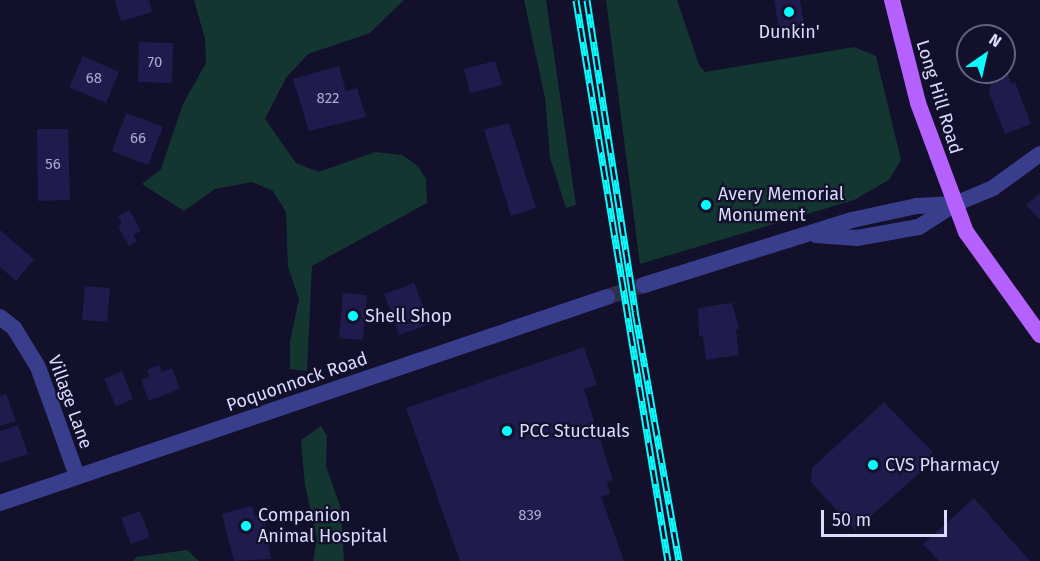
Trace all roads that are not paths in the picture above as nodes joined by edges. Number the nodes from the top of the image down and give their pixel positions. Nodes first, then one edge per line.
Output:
1 (892, 0) edge
2 (1040, 154) edge
3 (955, 204) junction
4 (644, 285) tunnel mouth
5 (607, 297) tunnel mouth
6 (0, 317) edge
7 (1040, 335) edge
8 (77, 476) junction
9 (0, 503) edge

1 - 3 main road, Long Hill Road
2 - 3 street
3 - 4 street
3 - 7 main road
5 - 8 street, Poquonnock Road
6 - 8 street, Village Lane
8 - 9 street, Poquonnock Road

